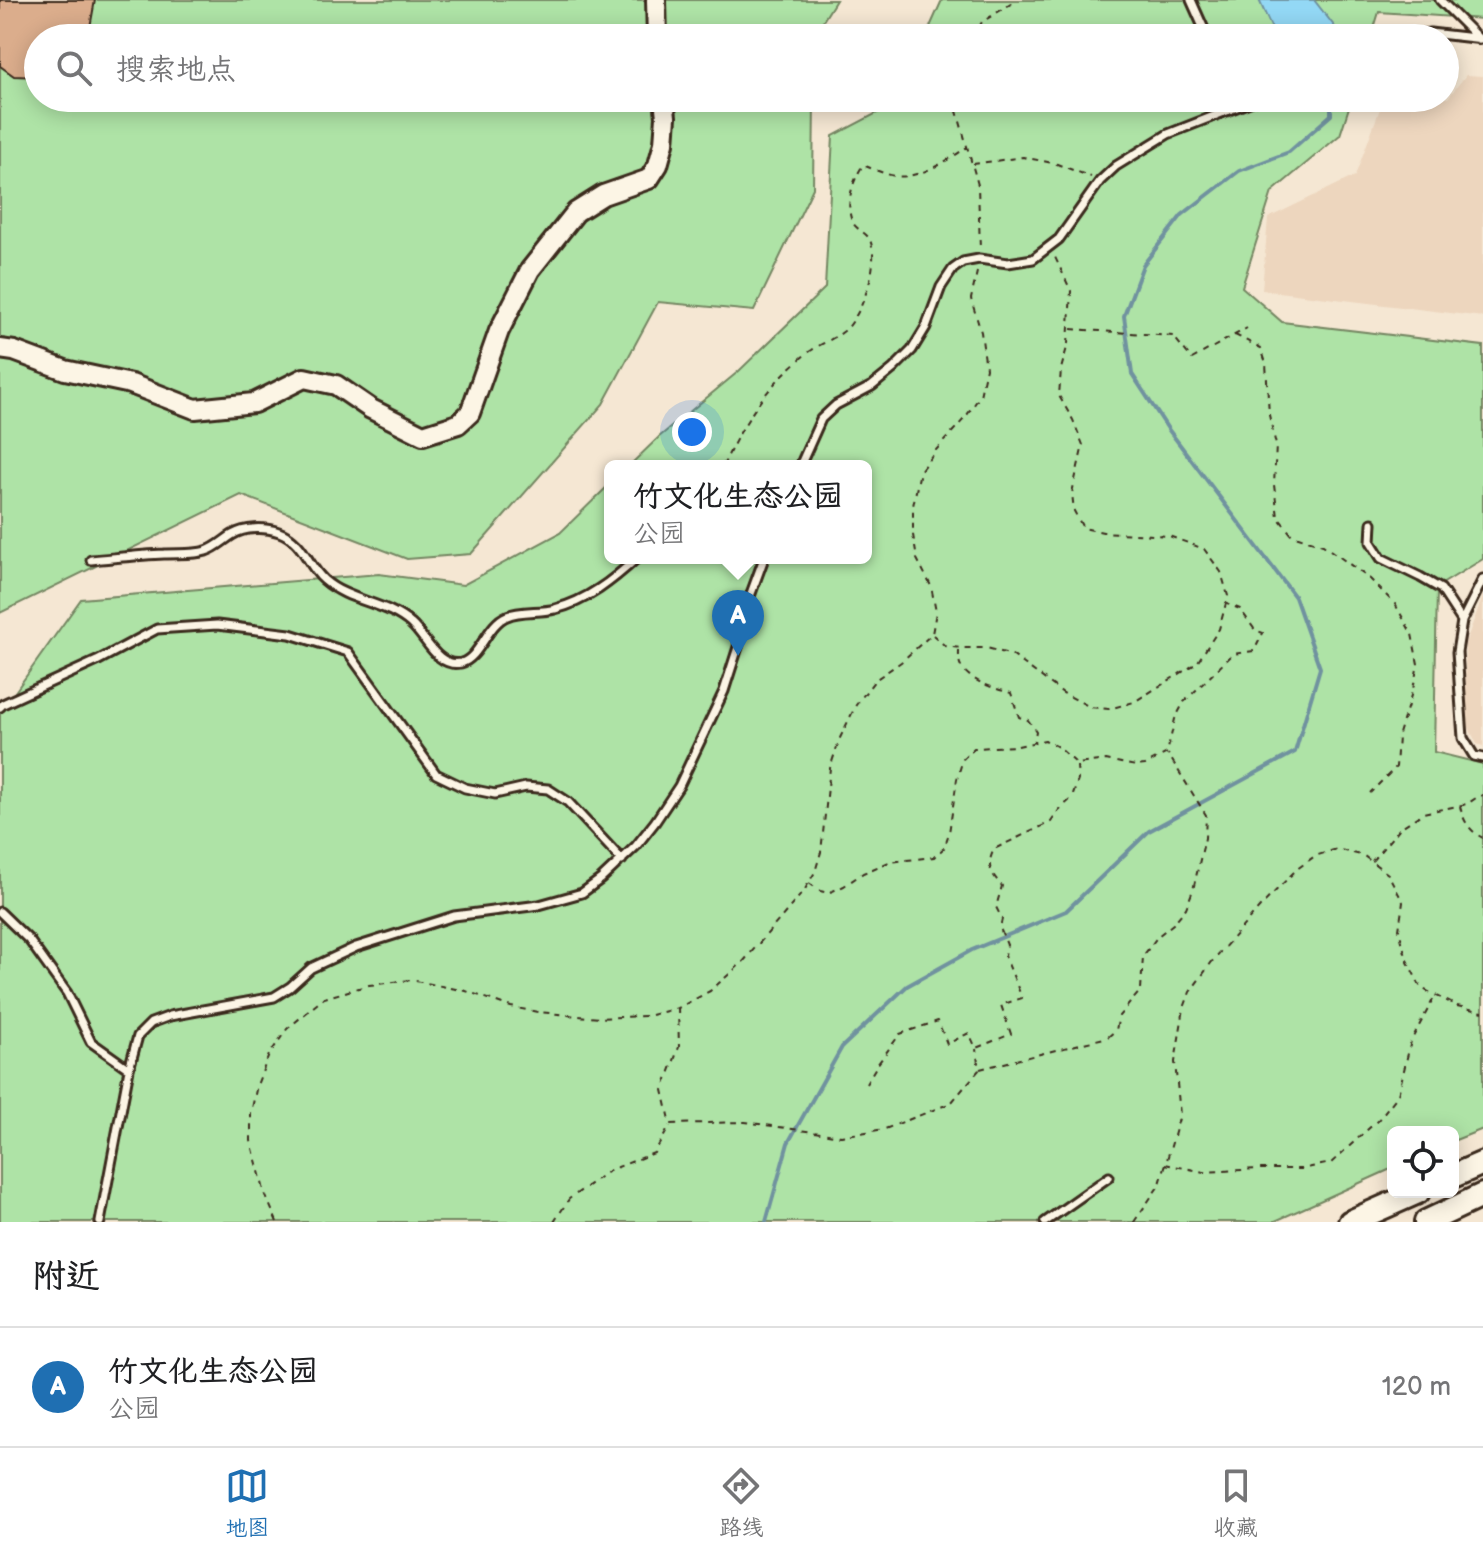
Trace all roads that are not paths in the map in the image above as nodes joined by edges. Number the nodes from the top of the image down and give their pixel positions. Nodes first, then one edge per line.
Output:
1 (656, 0) edge
2 (1191, 0) edge
3 (1440, 0) edge
4 (657, 24) edge
5 (1202, 24) edge
6 (1459, 36) edge
7 (1481, 39) edge
8 (665, 112) edge
9 (1218, 112) edge
10 (0, 349) edge
11 (803, 460) edge
12 (1372, 523) dead end
13 (91, 560) dead end
14 (631, 564) edge
15 (762, 564) edge
16 (1483, 579) edge
17 (1462, 621) junction
18 (0, 707) edge
19 (1483, 758) edge
20 (622, 860) junction
21 (0, 912) edge
22 (129, 1069) junction
23 (1483, 1163) edge
24 (1459, 1173) edge
25 (1109, 1177) dead end
26 (1483, 1195) edge
27 (1404, 1198) edge
28 (100, 1222) edge
29 (107, 1222) edge
30 (1045, 1222) edge
31 (1350, 1222) edge
32 (1426, 1222) edge

1 - 4 street
2 - 5 lane
3 - 7 lane
6 - 7 lane
8 - 10 street
9 - 11 lane
12 - 17 lane
13 - 14 lane
15 - 20 lane
16 - 17 lane
17 - 19 lane
18 - 20 lane
20 - 22 lane
21 - 22 lane
22 - 28 lane
23 - 24 main road
25 - 30 lane
26 - 32 main road
27 - 31 main road
28 - 29 lane

